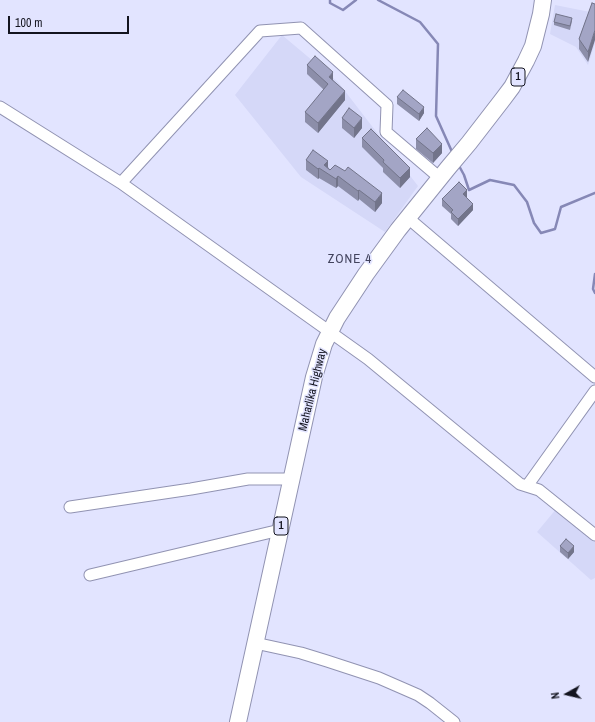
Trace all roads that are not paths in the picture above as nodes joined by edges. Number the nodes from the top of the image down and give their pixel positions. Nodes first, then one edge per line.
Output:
1 (542, 0) edge
2 (0, 107) edge
3 (444, 173) junction
4 (121, 183) junction
5 (408, 218) junction
6 (330, 332) junction
7 (595, 377) edge
8 (595, 390) edge
9 (292, 479) junction
10 (527, 486) junction
11 (70, 507) dead end
12 (280, 530) junction
13 (595, 535) edge
14 (90, 575) dead end
15 (255, 644) junction
16 (238, 722) edge
17 (454, 722) edge

1 - 3 highway, Maharlika Highway / 1
2 - 4 street
3 - 4 street
3 - 5 highway, Maharlika Highway / 1
4 - 6 street
5 - 6 highway, Maharlika Highway / 1
5 - 7 street
6 - 9 highway, Maharlika Highway / 1
6 - 10 street
8 - 10 street
9 - 11 street
9 - 12 highway, Maharlika Highway / 1
10 - 13 street
12 - 14 street
12 - 15 highway, Maharlika Highway / 1
15 - 16 highway, Maharlika Highway / 1
15 - 17 street

